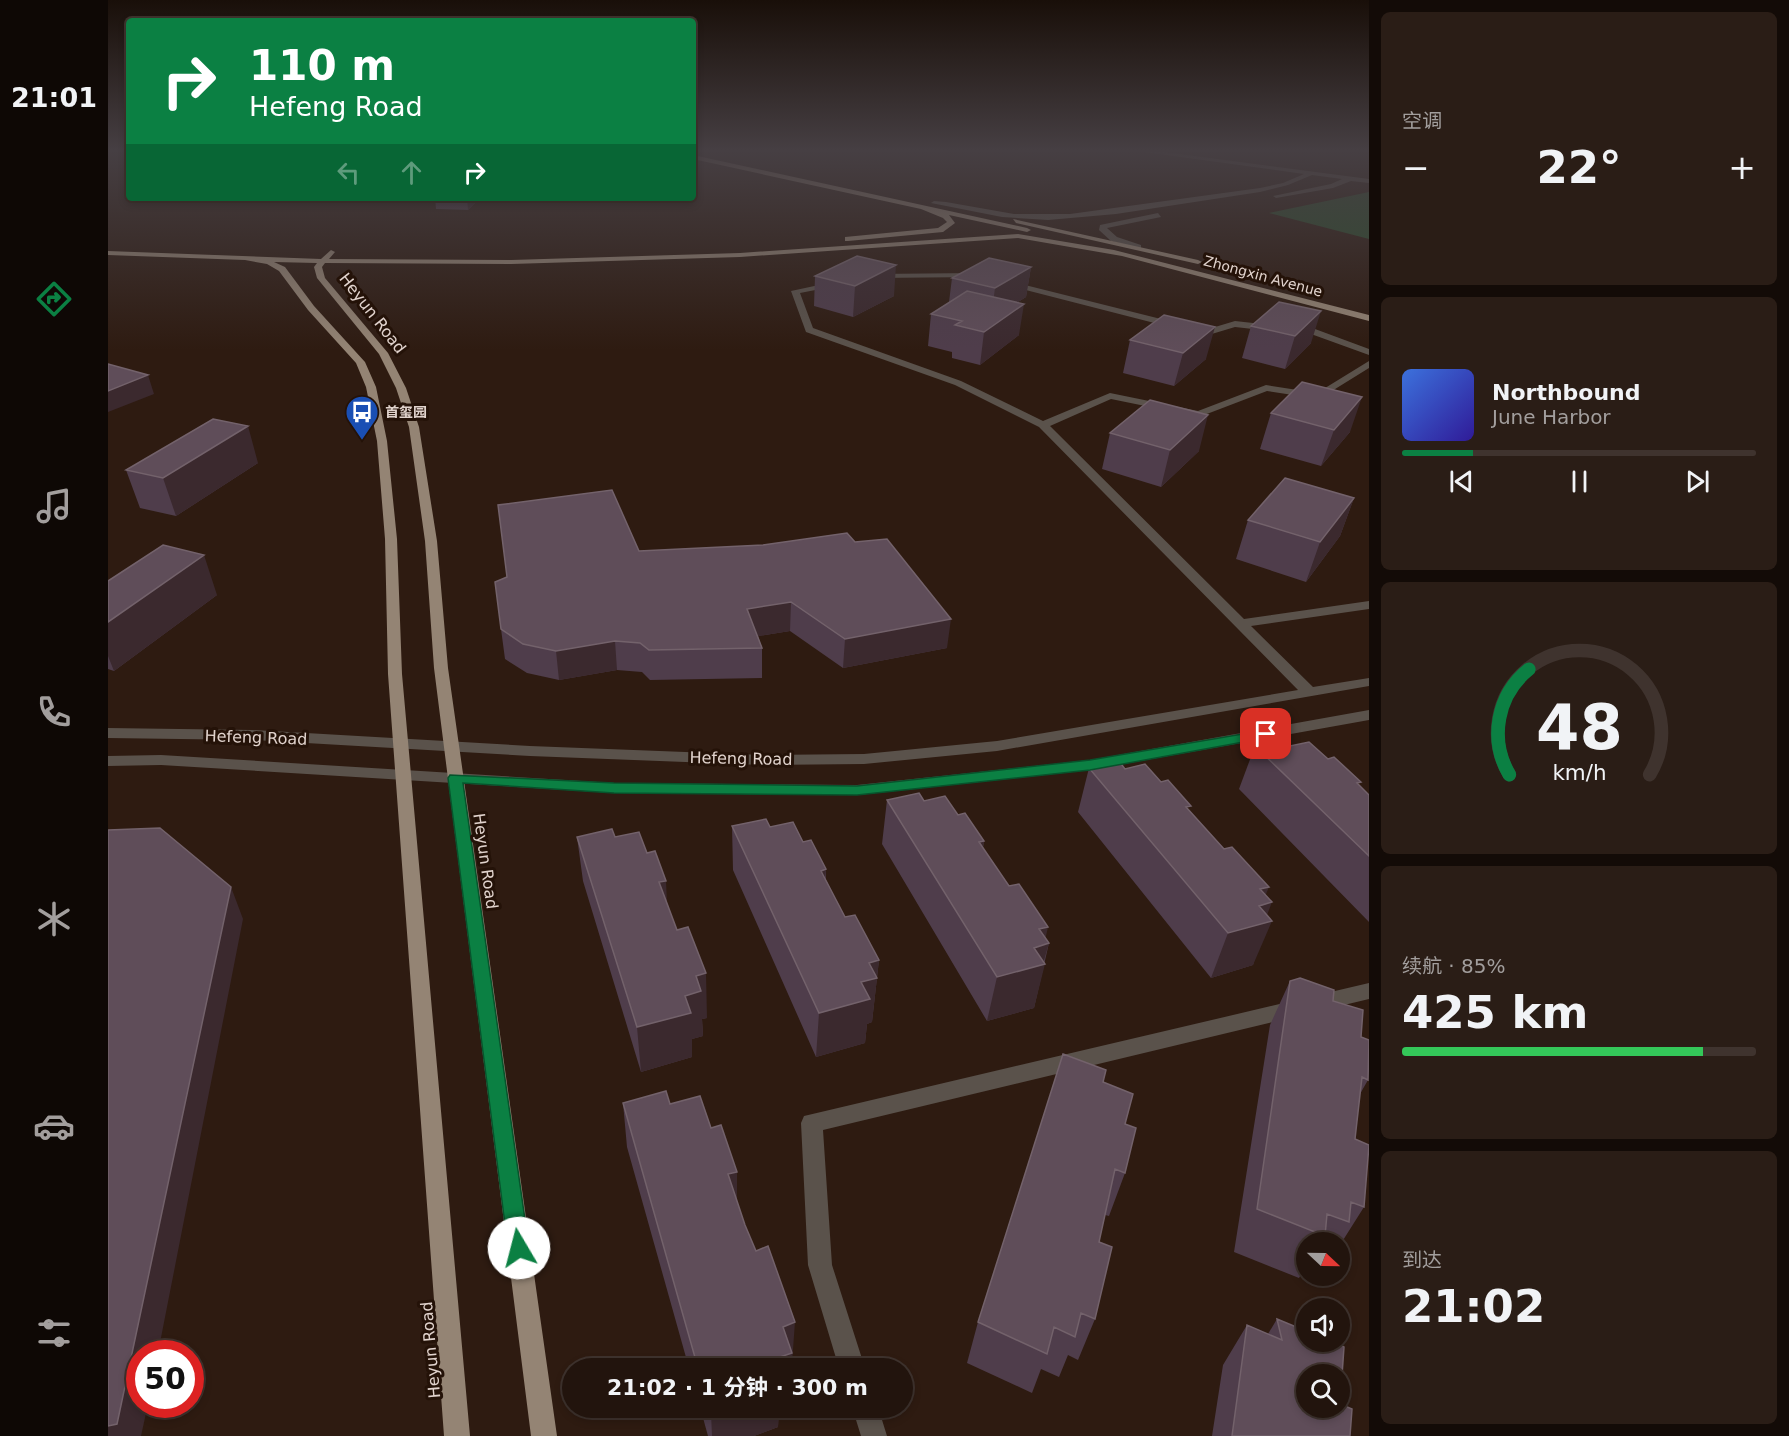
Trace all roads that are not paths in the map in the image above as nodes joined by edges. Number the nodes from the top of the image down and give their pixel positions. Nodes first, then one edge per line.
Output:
1 (946, 216) edge
2 (961, 216) edge
3 (993, 216) edge
4 (1017, 216) edge
5 (1046, 216) edge
6 (1085, 216) edge
7 (1138, 216) edge
8 (1155, 216) edge
9 (855, 238) junction
10 (766, 244) dead end
11 (168, 246) dead end
12 (680, 248) dead end
13 (868, 248) junction
14 (1138, 248) junction
15 (250, 249) junction
16 (580, 250) dead end
17 (298, 251) junction
18 (331, 252) junction
19 (387, 252) dead end
20 (108, 253) edge
21 (1122, 255) junction
22 (244, 258) junction
23 (293, 260) junction
24 (1212, 265) dead end
25 (321, 270) junction
26 (989, 278) edge
27 (290, 279) junction
28 (861, 279) edge
29 (1000, 281) edge
30 (839, 283) edge
31 (1369, 318) edge
32 (1369, 352) edge
33 (1369, 364) edge
34 (1043, 425) junction
35 (1369, 605) edge
36 (1241, 624) junction
37 (1369, 682) edge
38 (1309, 693) junction
39 (1367, 717) edge
40 (108, 733) edge
41 (400, 744) junction
42 (451, 746) junction
43 (108, 761) edge
44 (403, 775) junction
45 (455, 778) junction
46 (1369, 992) edge
47 (849, 1358) edge
48 (868, 1418) edge
49 (457, 1436) edge
50 (544, 1436) edge
51 (874, 1436) edge

1 - 9 main road
2 - 21 main road, Zhongxin Avenue
3 - 14 main road, Zhongxin Avenue
4 - 5 street
6 - 7 street
8 - 14 street
9 - 10 main road
9 - 13 main road
11 - 15 main road
12 - 16 main road
13 - 21 main road
13 - 25 main road
14 - 24 main road, Zhongxin Avenue
15 - 17 main road
15 - 23 main road
17 - 18 main road
17 - 23 main road
18 - 19 main road
18 - 25 main road, Heyun Road
20 - 22 main road
21 - 31 main road, Zhongxin Avenue
22 - 23 main road
22 - 27 main road
23 - 25 main road
23 - 25 main road
23 - 27 main road
25 - 42 main road, Heyun Road
26 - 28 street
27 - 41 main road, Heyun Road
29 - 32 street
30 - 34 street
33 - 34 street
34 - 36 street
35 - 36 street
36 - 38 street
37 - 38 street, Hefeng Road
38 - 42 street, Hefeng Road
39 - 45 street, Hefeng Road
40 - 41 street, Hefeng Road
41 - 42 street, Hefeng Road
41 - 44 main road, Heyun Road
42 - 45 main road, Heyun Road
43 - 44 street, Hefeng Road
44 - 45 street, Hefeng Road
44 - 49 main road, Heyun Road
45 - 50 main road, Heyun Road
46 - 47 street
48 - 51 street

